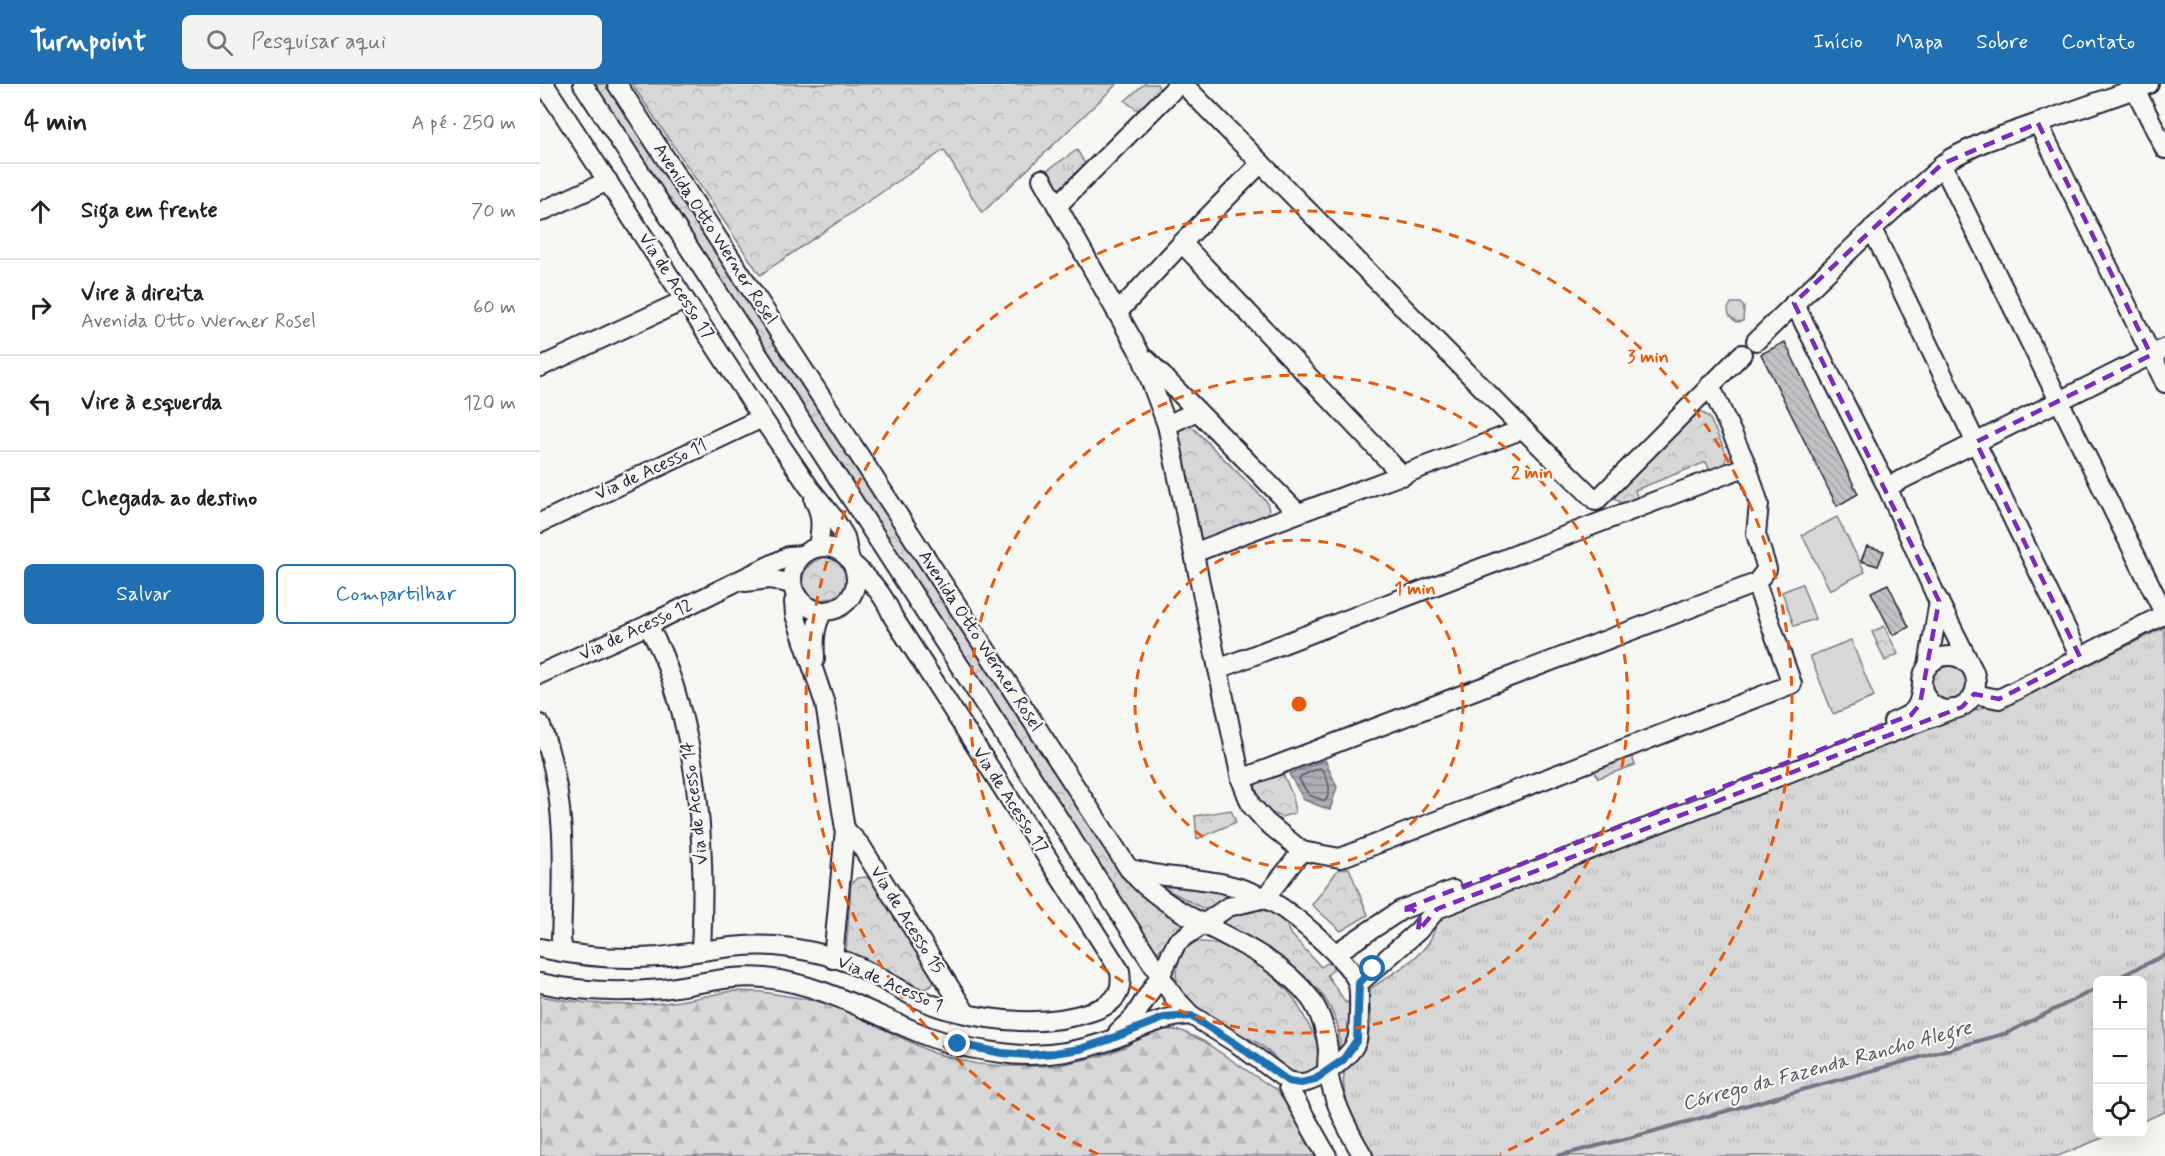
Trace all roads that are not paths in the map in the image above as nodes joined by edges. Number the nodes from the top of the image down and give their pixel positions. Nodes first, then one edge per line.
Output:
1 (543, 84) edge
2 (583, 84) edge
3 (617, 84) edge
4 (1181, 84) edge
5 (2142, 87) edge
6 (2038, 123) junction
7 (2165, 149) edge
8 (1261, 163) junction
9 (1942, 164) junction
10 (1042, 179) dead end
11 (608, 180) junction
12 (1057, 206) junction
13 (540, 212) edge
14 (1872, 229) junction
15 (1182, 243) junction
16 (685, 300) junction
17 (1794, 303) junction
18 (1117, 313) junction
19 (1756, 341) dead end
20 (2158, 351) edge
21 (1742, 354) dead end
22 (1142, 355) junction
23 (540, 367) edge
24 (2165, 383) edge
25 (1710, 385) junction
26 (2059, 401) junction
27 (1197, 411) junction
28 (762, 418) junction
29 (1167, 425) junction
30 (1523, 429) junction
31 (1976, 442) junction
32 (1748, 466) junction
33 (1403, 476) junction
34 (809, 487) junction
35 (1887, 487) junction
36 (1596, 501) junction
37 (1297, 512) junction
38 (1611, 518) junction
39 (540, 523) edge
40 (818, 547) junction
41 (1194, 553) junction
42 (802, 555) junction
43 (852, 562) junction
44 (1756, 583) junction
45 (731, 585) junction
46 (795, 591) junction
47 (854, 593) junction
48 (1939, 601) junction
49 (823, 611) junction
50 (2165, 615) edge
51 (893, 617) junction
52 (648, 626) junction
53 (2080, 657) junction
54 (1928, 666) junction
55 (1218, 669) junction
56 (1974, 672) junction
57 (540, 674) edge
58 (816, 676) junction
59 (1922, 685) junction
60 (1974, 694) junction
61 (1953, 709) junction
62 (540, 724) edge
63 (1241, 779) junction
64 (845, 829) junction
65 (1302, 851) junction
66 (1129, 869) junction
67 (1265, 898) junction
68 (1401, 909) junction
69 (1203, 924) junction
70 (1418, 931) junction
71 (540, 948) edge
72 (701, 951) junction
73 (563, 952) junction
74 (1336, 953) junction
75 (833, 958) junction
76 (1160, 976) junction
77 (540, 983) edge
78 (1359, 983) junction
79 (1120, 985) joint
80 (966, 1013) junction
81 (1191, 1016) junction
82 (1105, 1041) junction
83 (1327, 1070) junction
84 (1288, 1081) junction
85 (1327, 1156) edge
86 (1363, 1156) edge

1 - 11 street, Via de Acesso 17
2 - 76 street, Avenida Otto Werner Rosel
3 - 66 street, Avenida Otto Werner Rosel
4 - 8 street
4 - 12 street
5 - 6 street
5 - 7 street
6 - 9 street
6 - 20 street
8 - 15 street
8 - 30 street
9 - 14 street
9 - 26 street
10 - 12 street
11 - 13 street
11 - 16 street, Via de Acesso 17
12 - 18 street
14 - 17 street
14 - 31 street
15 - 18 street
15 - 33 street
16 - 23 street
16 - 28 street, Via de Acesso 17
17 - 19 street
17 - 35 street
18 - 22 street
20 - 24 street
20 - 26 street
21 - 25 street
22 - 27 street
22 - 29 street
25 - 32 street
25 - 36 street
26 - 31 street
26 - 50 street
27 - 29 street
27 - 37 street
28 - 34 street, Via de Acesso 17
28 - 39 street, Via de Acesso 11
29 - 41 street
30 - 33 street
30 - 36 street
31 - 35 street
31 - 53 street
32 - 38 street
32 - 44 street
33 - 37 street
34 - 40 street, Via de Acesso 17
34 - 43 street, Via de Acesso 17
35 - 48 street
36 - 38 street
37 - 41 street
38 - 55 street
40 - 42 street
40 - 43 street
41 - 55 street
42 - 45 street, Via de Acesso 12
42 - 46 street
43 - 47 street
43 - 51 street, Via de Acesso 17
44 - 63 street
44 - 65 street
45 - 46 street, Via de Acesso 12
45 - 52 street, Via de Acesso 12
46 - 49 street
46 - 58 street, Via de Acesso 15
47 - 49 street
47 - 51 street, Via de Acesso 17
48 - 54 street
48 - 56 street
49 - 58 street, Via de Acesso 15
50 - 53 street
51 - 79 street, Via de Acesso 17
52 - 57 street, Via de Acesso 12
52 - 72 street, Via de Acesso 14
53 - 60 street
54 - 56 street
54 - 59 street
55 - 63 street
56 - 60 street
58 - 64 street, Via de Acesso 15
59 - 61 street
59 - 68 street
60 - 61 street
61 - 70 street
62 - 73 street
63 - 65 street
64 - 75 street, Via de Acesso 15
64 - 80 street, Via de Acesso 15
65 - 67 street
66 - 67 street
66 - 69 street, Avenida Otto Werner Rosel
67 - 69 street
67 - 74 street
68 - 70 street
68 - 74 street
69 - 76 street
69 - 83 street, Avenida Otto Werner Rosel
70 - 78 street
71 - 73 street, Via de Acesso 1
72 - 73 street, Via de Acesso 1
72 - 75 street, Via de Acesso 1
74 - 78 street
75 - 80 street, Via de Acesso 1
76 - 81 street, Avenida Otto Werner Rosel
76 - 82 street
77 - 82 street
78 - 83 street
79 - 80 street, Via de Acesso 1
81 - 82 street
81 - 84 street, Avenida Otto Werner Rosel
83 - 84 street
83 - 86 street, Avenida Otto Werner Rosel
84 - 85 street

